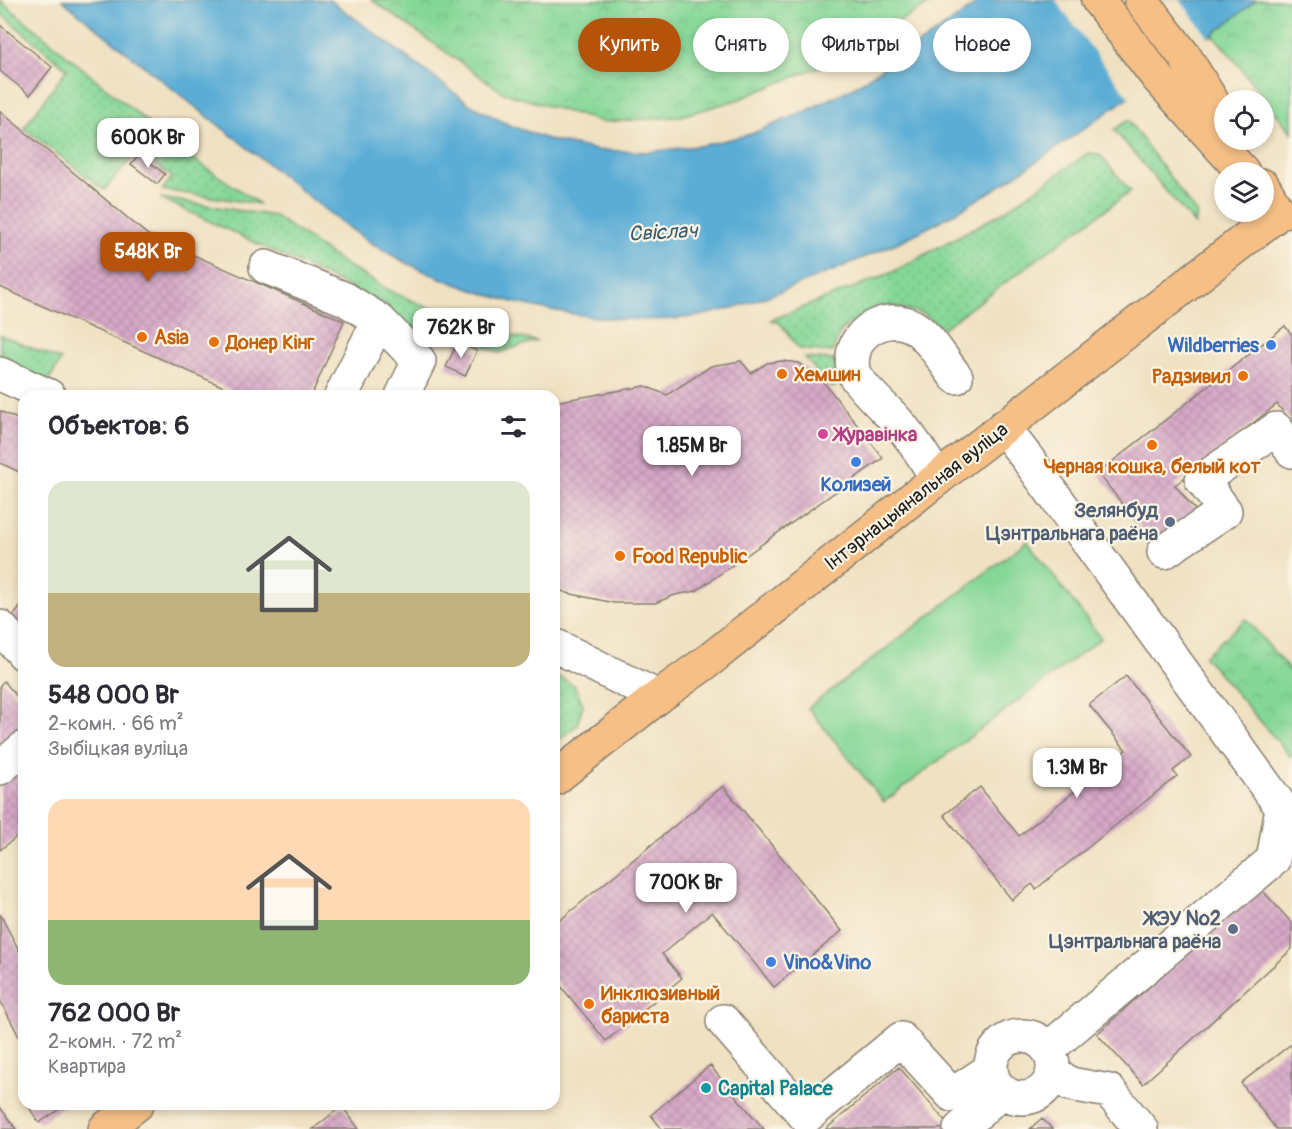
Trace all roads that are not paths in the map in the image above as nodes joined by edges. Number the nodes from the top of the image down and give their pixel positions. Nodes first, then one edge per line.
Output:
1 (1098, 0) edge
2 (1141, 0) edge
3 (1214, 105) edge
4 (1234, 162) edge
5 (1254, 222) edge
6 (266, 267) dead end
7 (379, 320) junction
8 (0, 374) edge
9 (956, 377) dead end
10 (36, 390) edge
11 (344, 390) edge
12 (405, 390) edge
13 (998, 432) junction
14 (1292, 451) edge
15 (937, 479) junction
16 (1164, 552) dead end
17 (0, 627) edge
18 (18, 647) edge
19 (560, 648) edge
20 (658, 697) junction
21 (18, 753) edge
22 (0, 768) edge
23 (560, 774) edge
24 (1281, 810) edge
25 (1276, 864) edge
26 (723, 1021) dead end
27 (1046, 1053) junction
28 (1004, 1086) junction
29 (130, 1110) edge
30 (105, 1129) edge
31 (960, 1129) edge
32 (986, 1129) edge
33 (1141, 1129) edge

1 - 4 main road
2 - 3 main road
5 - 13 main road, Інтэрнацыянальная вуліца
6 - 7 street
7 - 11 street
7 - 12 street
8 - 10 street
9 - 15 street
13 - 15 main road, Інтэрнацыянальная вуліца
13 - 24 street
14 - 16 street
15 - 20 main road, Інтэрнацыянальная вуліца
17 - 18 street
19 - 20 street
20 - 23 main road, Інтэрнацыянальная вуліца
21 - 22 street
24 - 25 street
25 - 27 street
26 - 28 street
27 - 28 street
27 - 28 street
27 - 33 street
28 - 31 street
28 - 32 street
29 - 30 main road

